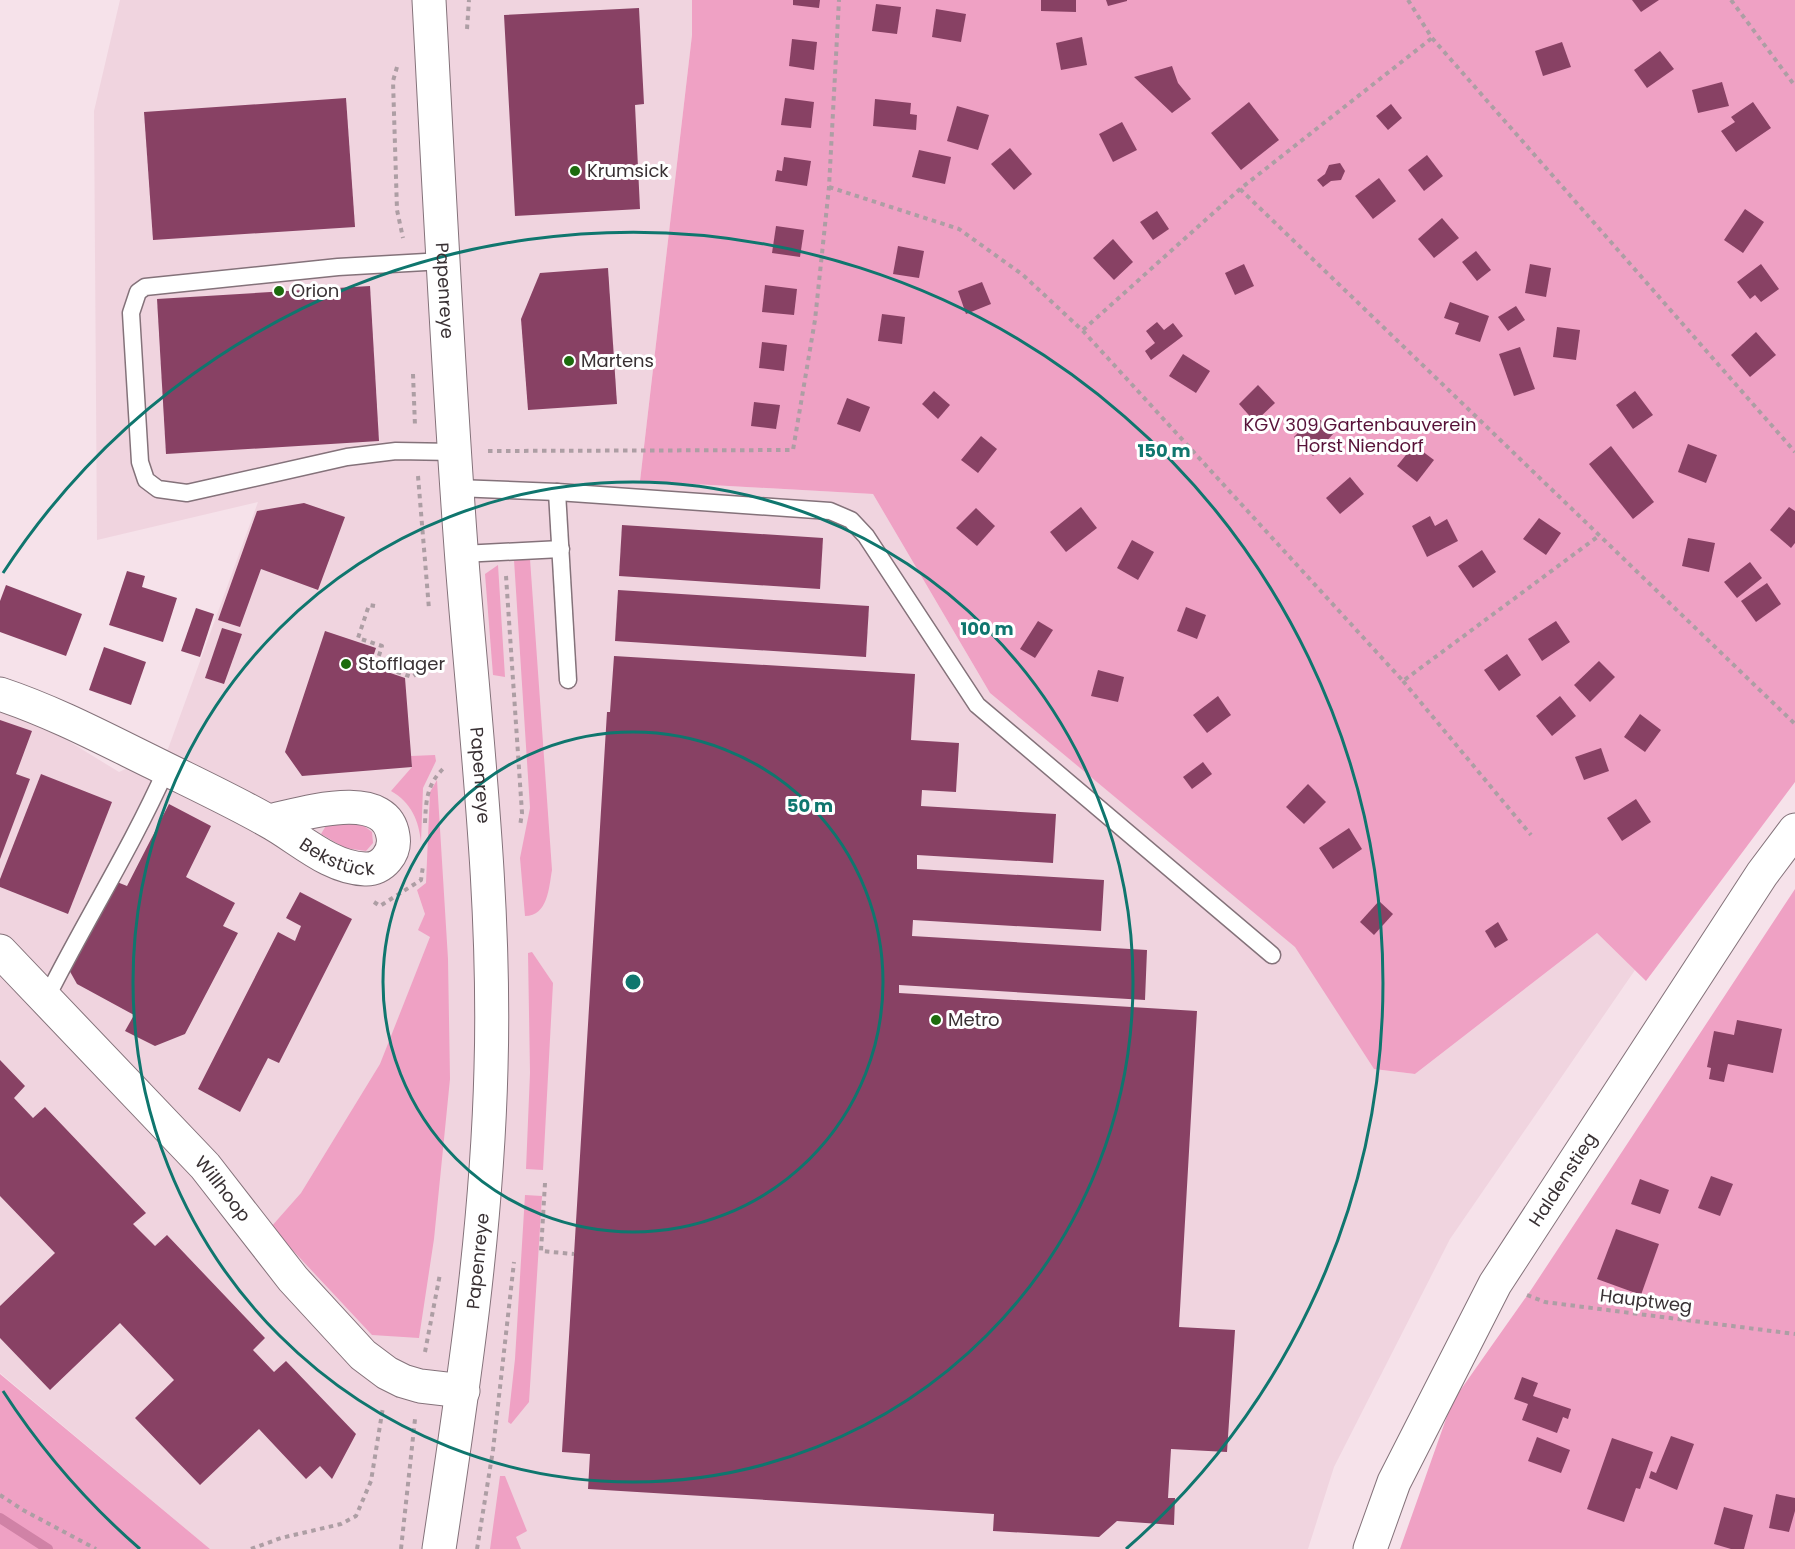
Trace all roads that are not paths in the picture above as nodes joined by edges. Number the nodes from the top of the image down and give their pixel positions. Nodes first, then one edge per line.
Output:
1 (429, 0) edge
2 (443, 261) junction
3 (455, 452) junction
4 (457, 488) junction
5 (557, 492) junction
6 (561, 549) junction
7 (462, 554) junction
8 (568, 680) dead end
9 (0, 694) edge
10 (166, 770) junction
11 (269, 821) dead end
12 (1795, 830) edge
13 (0, 951) edge
14 (1272, 955) dead end
15 (42, 996) junction
16 (463, 1391) junction
17 (439, 1549) edge
18 (1370, 1549) edge

1 - 2 street, Papenreye
2 - 3 street, Papenreye
2 - 3 lane
3 - 4 street, Papenreye
4 - 5 lane
4 - 7 street, Papenreye
5 - 6 lane
5 - 14 lane
6 - 7 lane
6 - 8 lane
7 - 16 street, Papenreye
9 - 10 street
10 - 11 street
10 - 15 lane
12 - 18 street, Haldenstieg
13 - 15 street, Willhoop
15 - 16 street, Willhoop
16 - 17 street, Papenreye

